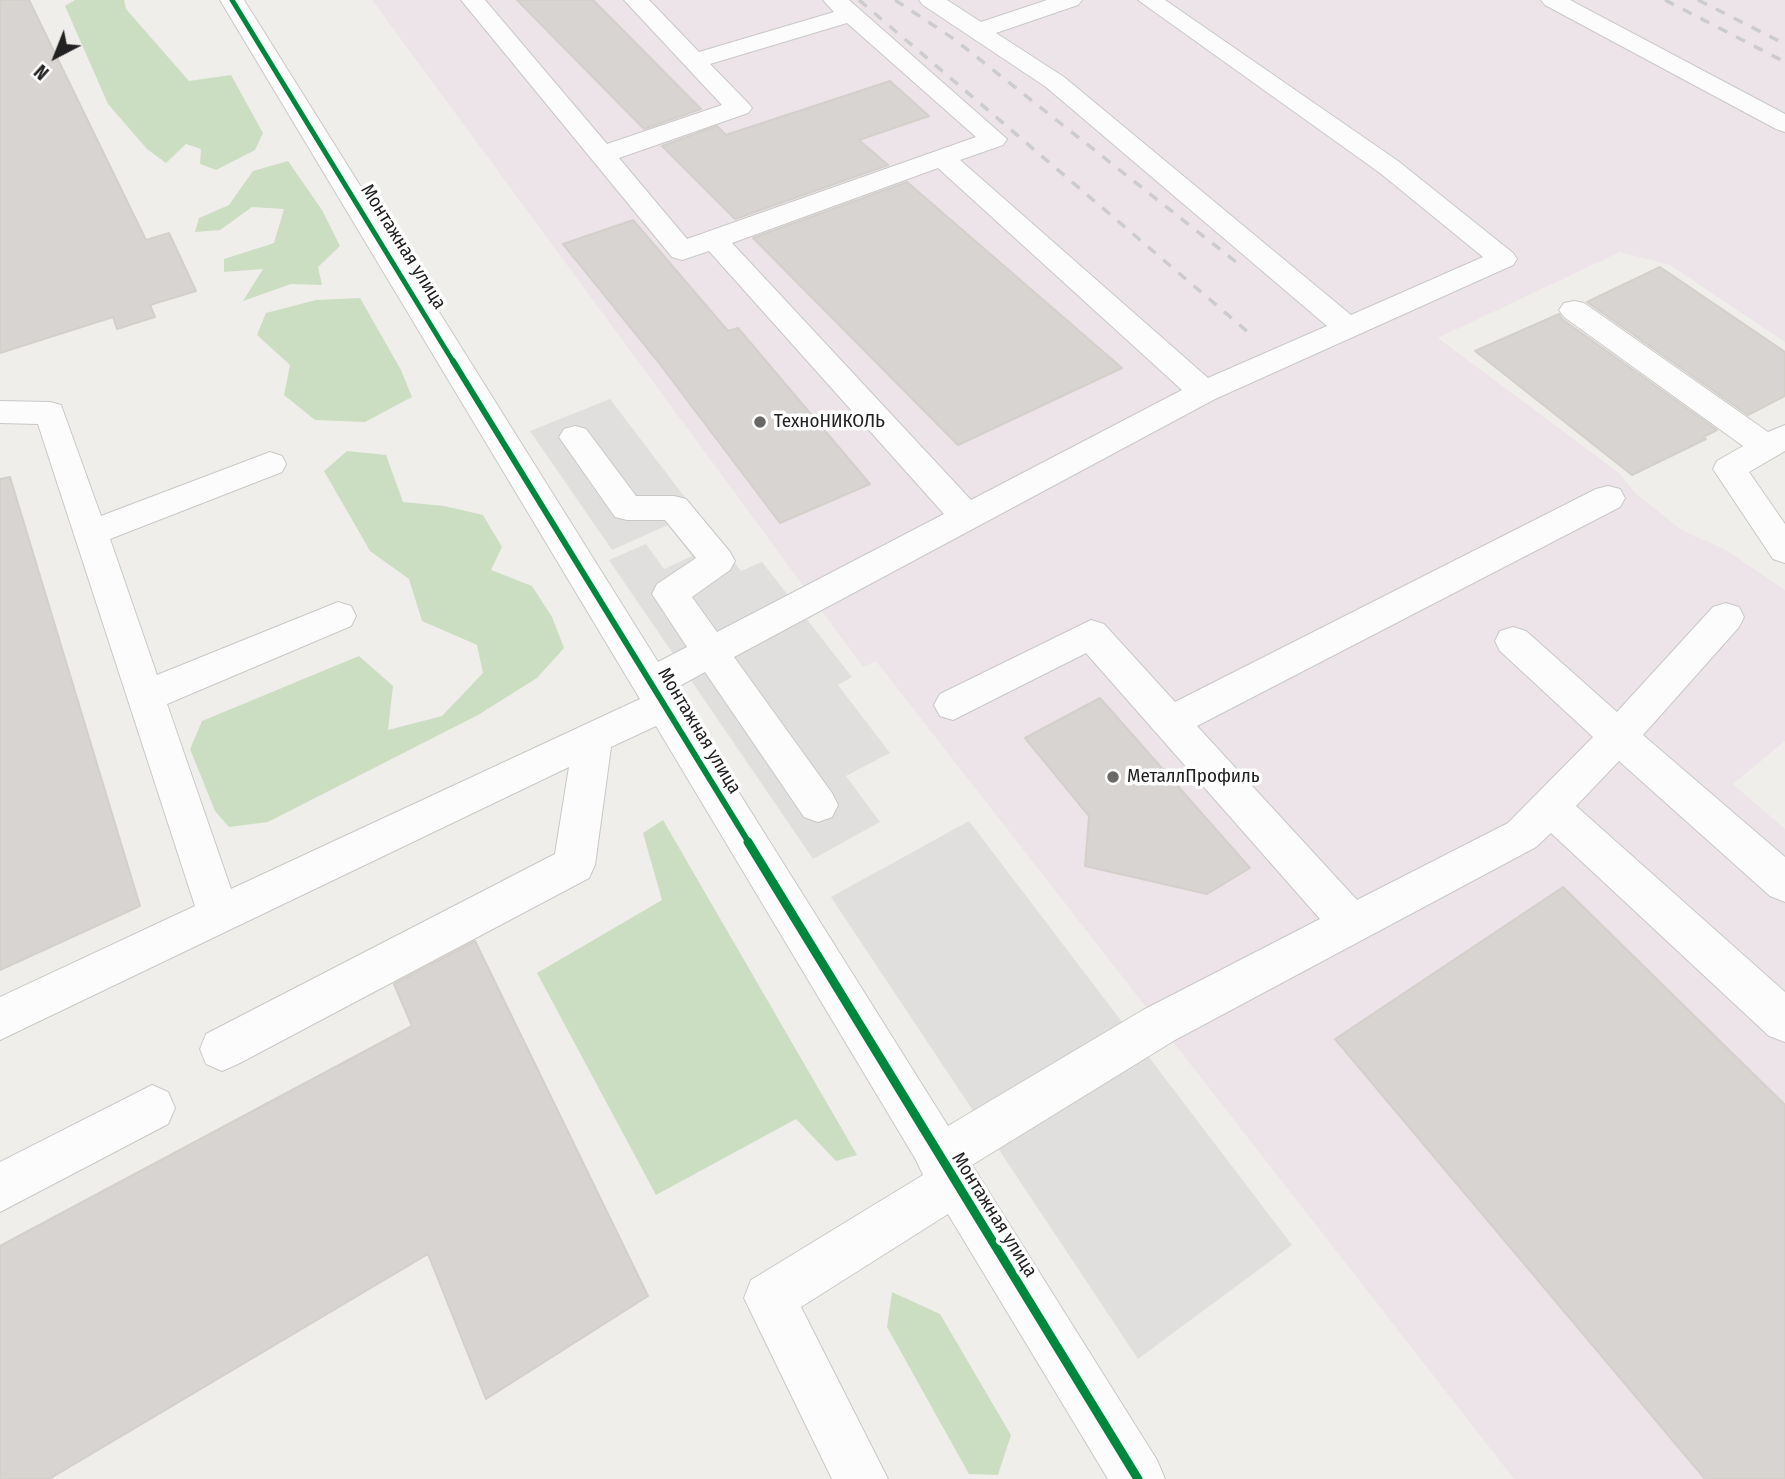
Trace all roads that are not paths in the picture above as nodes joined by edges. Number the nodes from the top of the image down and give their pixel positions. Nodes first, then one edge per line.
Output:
1 (232, 0) edge
2 (473, 0) edge
3 (636, 0) edge
4 (931, 0) edge
5 (1070, 0) edge
6 (1150, 0) edge
7 (1553, 0) edge
8 (843, 7) edge
9 (978, 31) junction
10 (694, 61) junction
11 (1785, 124) edge
12 (602, 155) junction
13 (942, 157) junction
14 (714, 240) junction
15 (1574, 310) dead end
16 (1348, 328) junction
17 (1204, 392) junction
18 (0, 412) edge
19 (575, 437) dead end
20 (1776, 441) edge
21 (270, 464) dead end
22 (1608, 498) dead end
23 (968, 518) junction
24 (91, 533) junction
25 (1785, 550) edge
26 (338, 616) dead end
27 (1726, 617) dead end
28 (1513, 641) dead end
29 (712, 652) junction
30 (658, 694) junction
31 (146, 696) junction
32 (953, 705) dead end
33 (1170, 722) junction
34 (1618, 737) junction
35 (593, 738) junction
36 (818, 805) dead end
37 (1549, 806) junction
38 (1785, 883) edge
39 (219, 915) junction
40 (1352, 924) junction
41 (0, 1019) edge
42 (1785, 1021) edge
43 (222, 1049) dead end
44 (152, 1108) dead end
45 (947, 1170) junction
46 (0, 1188) edge
47 (861, 1479) edge
48 (1138, 1479) edge

1 - 30 street, Монтажная улица
2 - 12 street
3 - 10 street
4 - 9 street
5 - 9 street
6 - 16 street
7 - 11 street
8 - 10 street
8 - 13 street
9 - 16 street
10 - 12 street
12 - 14 street
13 - 14 street
13 - 17 street
14 - 23 street
15 - 20 street
16 - 17 street
17 - 23 street
18 - 24 street
19 - 29 street
20 - 25 street
21 - 24 street
22 - 33 street
23 - 29 street
24 - 31 street
26 - 31 street
27 - 34 street
28 - 34 street
29 - 30 street
29 - 36 street
30 - 35 street
30 - 45 street, Монтажная улица
31 - 39 street
32 - 33 street
33 - 40 street
34 - 37 street
34 - 38 street
35 - 39 street
35 - 43 street
37 - 40 street
37 - 42 street
39 - 41 street
40 - 45 street
44 - 46 street
45 - 47 street
45 - 48 street, Монтажная улица

